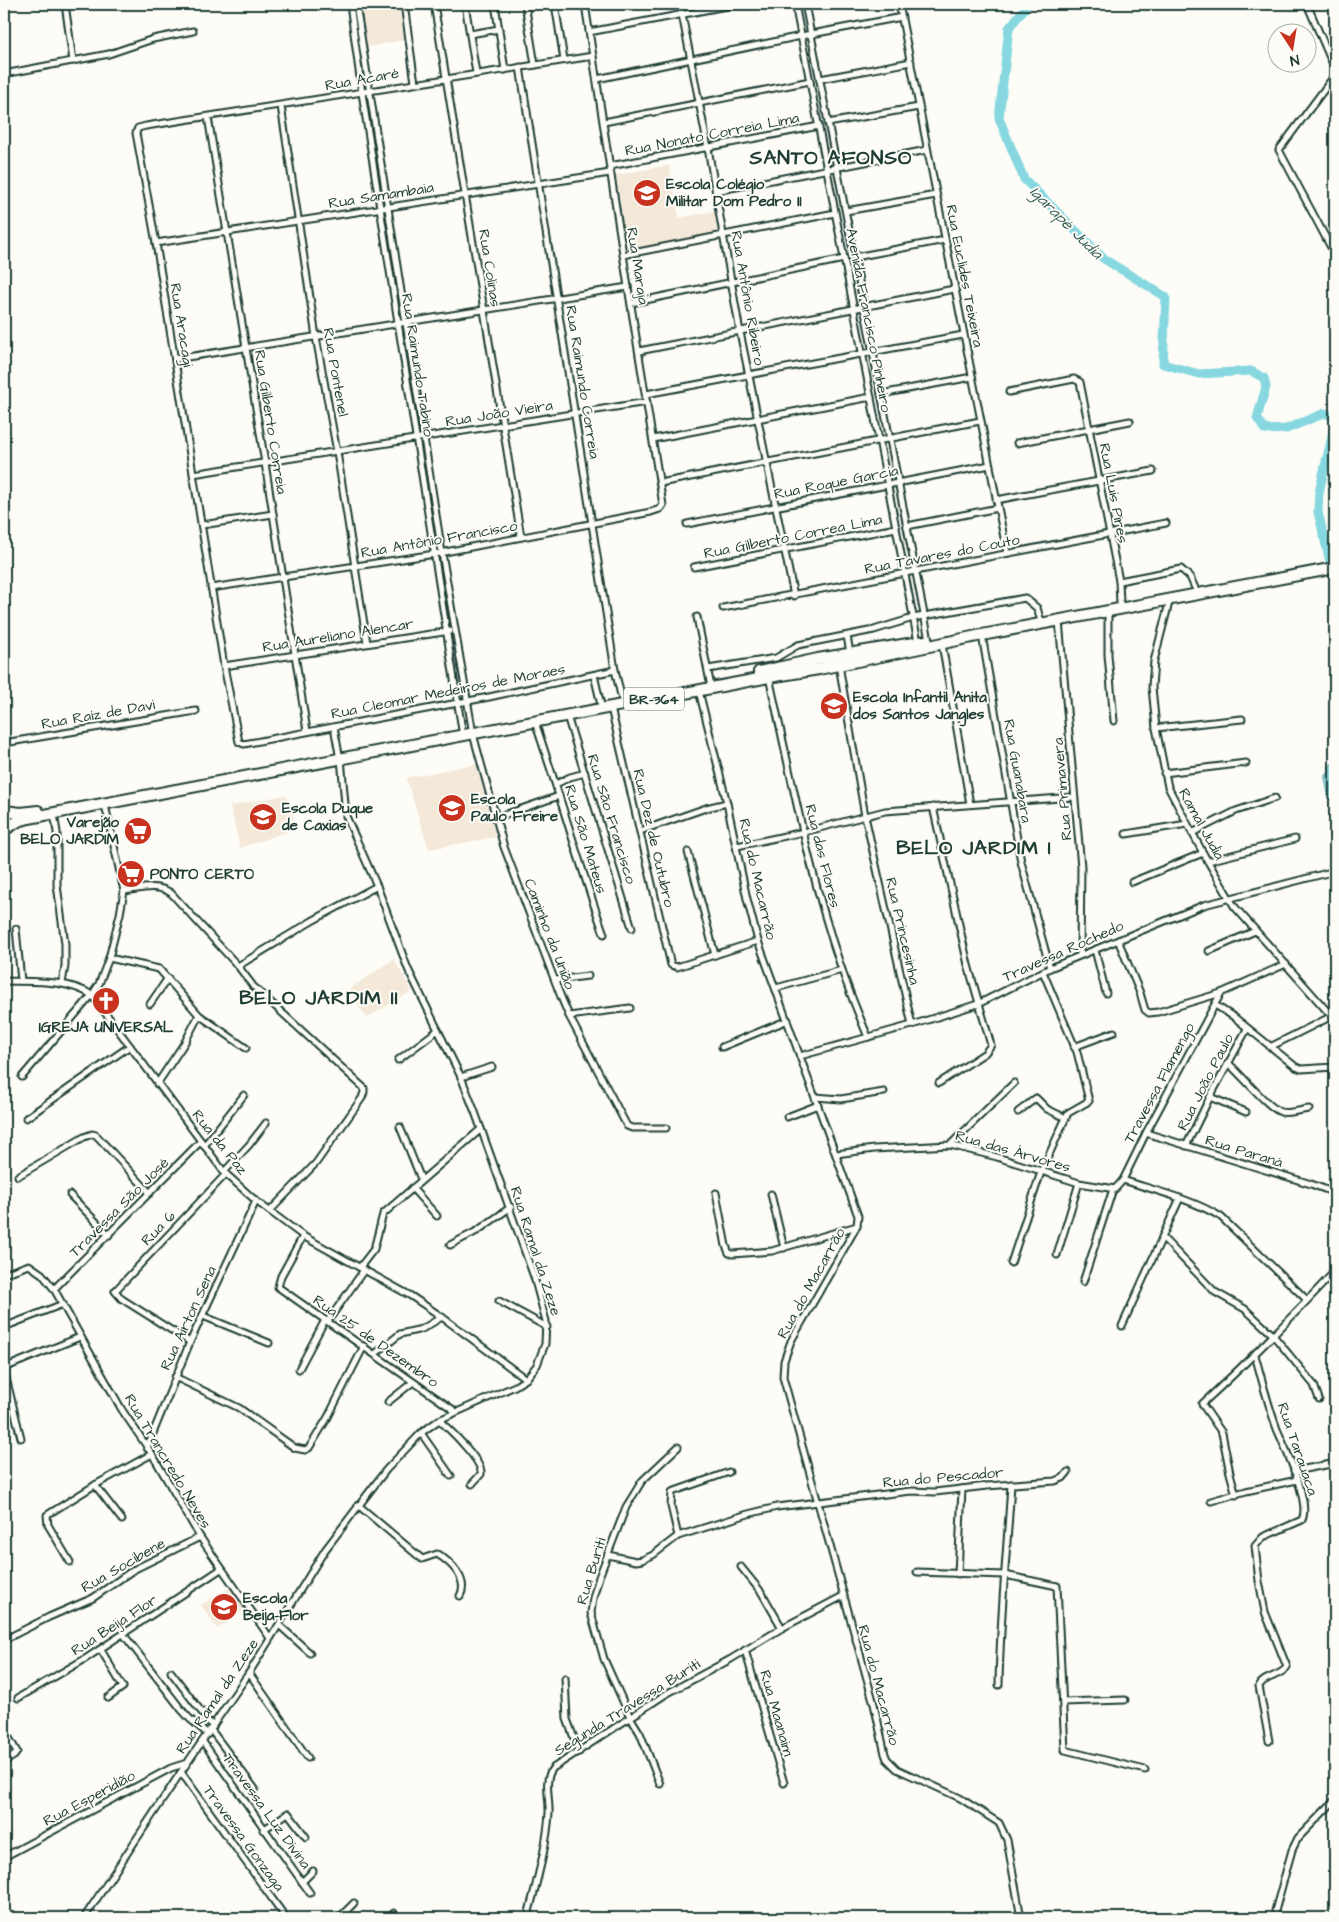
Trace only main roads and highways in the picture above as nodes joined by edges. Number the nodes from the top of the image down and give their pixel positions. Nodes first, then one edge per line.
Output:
1 (1335, 562) edge
2 (1335, 568) edge
3 (1305, 571) junction
4 (883, 652) junction
5 (818, 664) junction
6 (606, 706) junction
7 (469, 731) junction
8 (340, 756) junction
9 (4, 811) edge
10 (4, 817) edge
11 (4, 829) edge

1 - 3 highway, BR-364
2 - 3 highway, BR-364
3 - 4 highway, BR-364
3 - 4 highway, BR-364
4 - 5 highway, BR-364
4 - 5 highway, BR-364
5 - 6 highway, BR-364
5 - 6 highway, BR-364
6 - 7 highway, BR-364
6 - 7 highway, BR-364
7 - 8 highway, BR-364
8 - 9 highway, BR-364
8 - 11 highway, BR-364
10 - 11 highway

